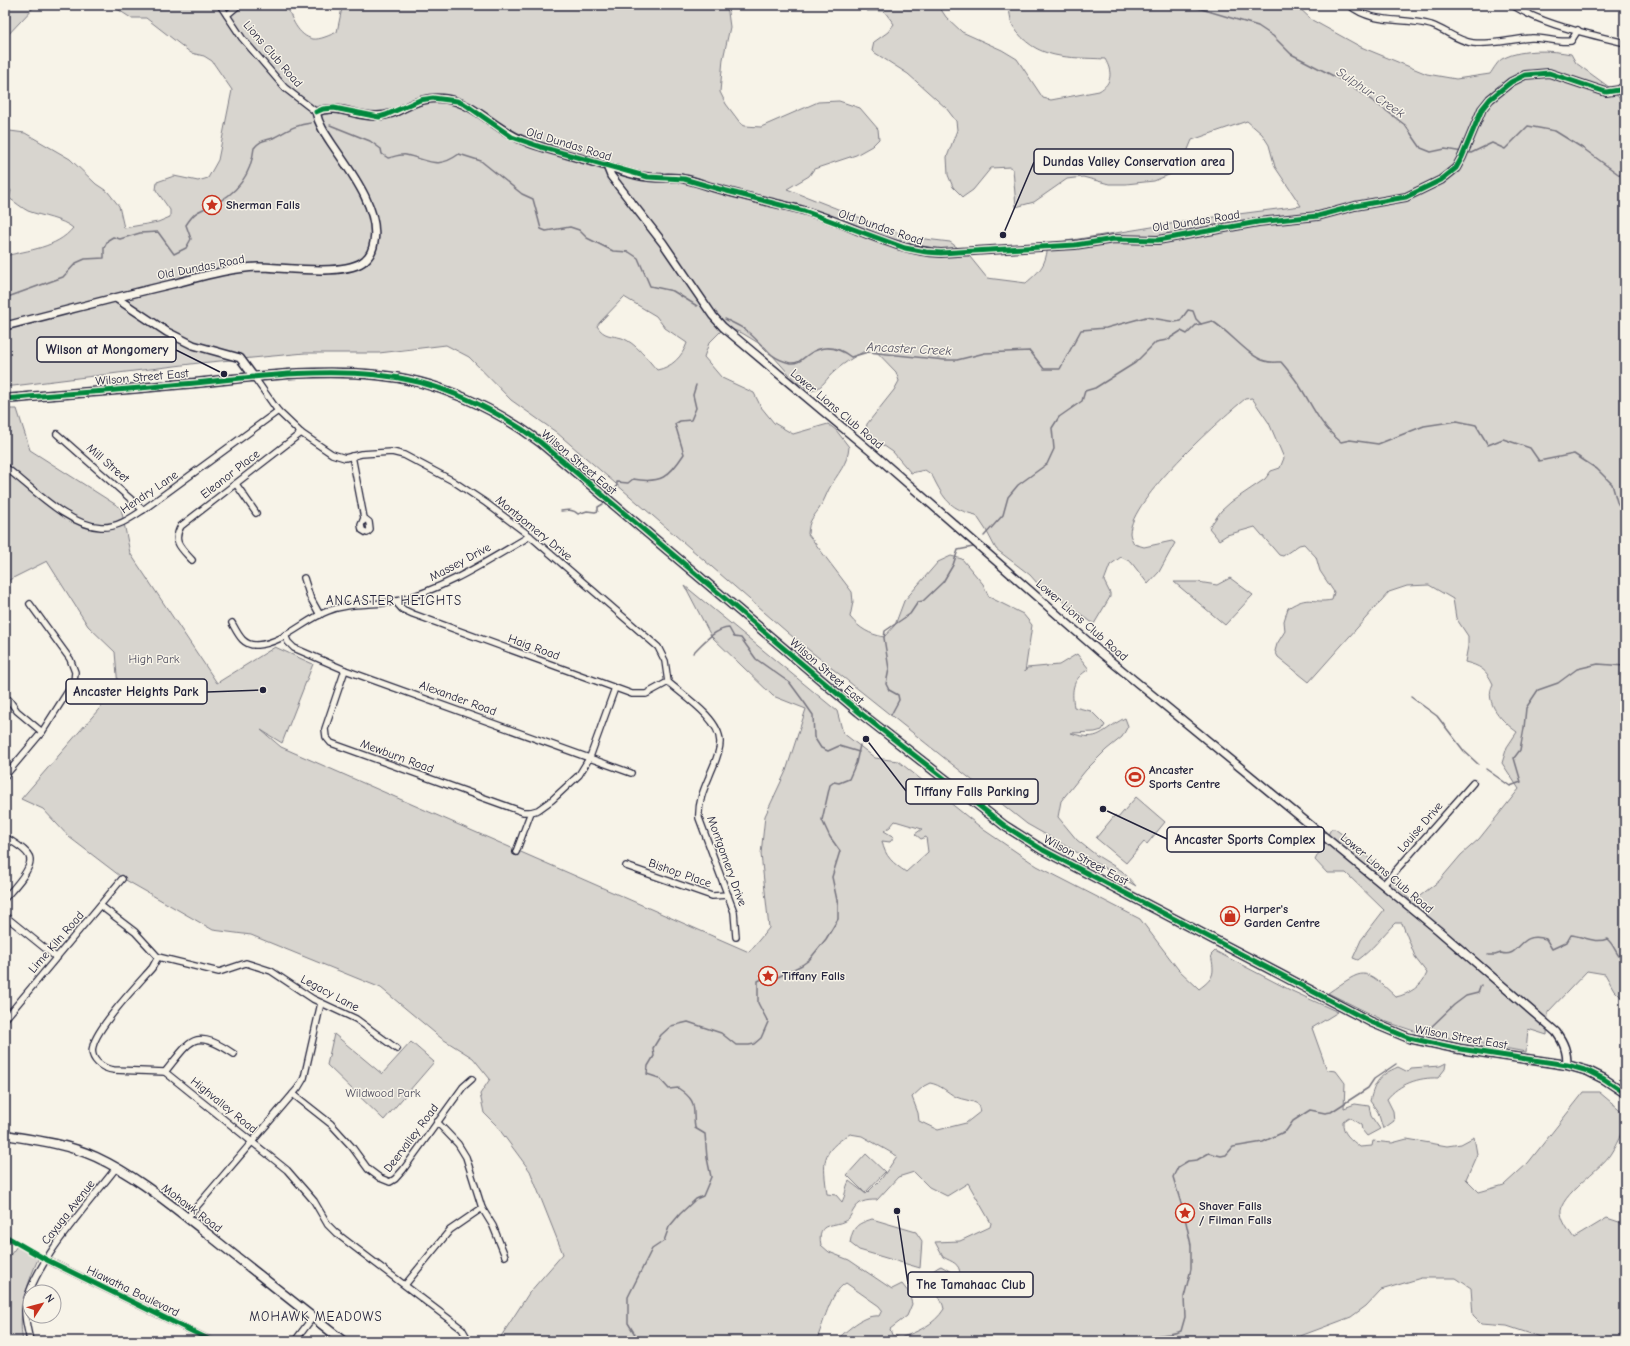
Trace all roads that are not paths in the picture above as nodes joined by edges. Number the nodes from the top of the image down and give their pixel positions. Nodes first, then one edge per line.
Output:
1 (220, 5) edge
2 (239, 5) edge
3 (1349, 5) edge
4 (1512, 5) edge
5 (226, 15) junction
6 (1578, 30) junction
7 (1625, 43) edge
8 (1625, 86) edge
9 (317, 118) junction
10 (607, 166) junction
11 (116, 298) junction
12 (5, 326) edge
13 (254, 377) junction
14 (5, 399) edge
15 (278, 411) junction
16 (301, 433) junction
17 (57, 434) dead end
18 (352, 456) junction
19 (5, 467) edge
20 (236, 484) junction
21 (144, 510) junction
22 (256, 513) dead end
23 (364, 518) dead end
24 (530, 536) junction
25 (192, 560) dead end
26 (304, 578) dead end
27 (395, 601) junction
28 (30, 604) dead end
29 (320, 615) junction
30 (232, 623) dead end
31 (285, 636) junction
32 (345, 670) junction
33 (668, 682) junction
34 (615, 688) junction
35 (9, 700) dead end
36 (42, 732) junction
37 (590, 757) junction
38 (632, 772) dead end
39 (5, 776) edge
40 (1473, 783) dead end
41 (531, 812) junction
42 (5, 837) edge
43 (516, 852) dead end
44 (626, 866) dead end
45 (122, 879) dead end
46 (1383, 885) junction
47 (728, 895) junction
48 (5, 898) edge
49 (101, 906) junction
50 (5, 916) edge
51 (736, 937) dead end
52 (158, 957) junction
53 (57, 958) junction
54 (321, 1003) junction
55 (5, 1019) edge
56 (397, 1049) dead end
57 (234, 1054) dead end
58 (1567, 1065) junction
59 (165, 1072) junction
60 (472, 1079) dead end
61 (1625, 1093) edge
62 (294, 1094) junction
63 (437, 1122) junction
64 (5, 1135) edge
65 (251, 1142) junction
66 (116, 1168) junction
67 (482, 1208) junction
68 (186, 1218) junction
69 (505, 1256) dead end
70 (45, 1259) junction
71 (405, 1285) junction
72 (313, 1317) junction
73 (30, 1341) edge
74 (212, 1341) edge
75 (294, 1341) edge
76 (343, 1341) edge
77 (469, 1341) edge

1 - 5 street, Lions Club Road
2 - 5 street
3 - 6 street
4 - 6 street
5 - 9 street, Lions Club Road
6 - 7 street
8 - 10 street, Old Dundas Road
9 - 10 street, Old Dundas Road
9 - 11 street, Old Dundas Road
10 - 46 street, Lower Lions Club Road
11 - 12 street, Old Dundas Road
11 - 13 street, Montgomery Drive
13 - 14 main road, Wilson Street East
13 - 15 street, Montgomery Drive
13 - 58 main road, Wilson Street East
15 - 16 street, Montgomery Drive
15 - 21 street, Hendry Lane
16 - 18 street, Montgomery Drive
16 - 20 street, Eleanor Place
17 - 21 street, Mill Street
18 - 23 street
18 - 24 street, Montgomery Drive
19 - 21 street, Hendry Lane
20 - 22 street
20 - 25 street, Eleanor Place
24 - 27 street, Massey Drive
24 - 33 street, Montgomery Drive
26 - 29 street
27 - 29 street, Massey Drive
27 - 34 street, Haig Road
28 - 36 street
29 - 31 street, Massey Drive
30 - 31 street, Massey Drive
31 - 32 street, Alexander Road
32 - 37 street, Alexander Road
32 - 41 street, Mewburn Road
33 - 34 street, Haig Road
33 - 47 street, Montgomery Drive
34 - 37 street
35 - 36 street
36 - 39 street
37 - 38 street, Alexander Road
37 - 41 street
40 - 46 street, Louise Drive
41 - 43 street
42 - 48 street
44 - 47 street, Bishop Place
45 - 49 street, Lime Kiln Road
46 - 58 street, Lower Lions Club Road
47 - 51 street, Montgomery Drive
49 - 52 street
49 - 53 street, Lime Kiln Road
50 - 53 street
52 - 54 street, Legacy Lane
52 - 59 street
53 - 55 street, Lime Kiln Road
54 - 56 street, Legacy Lane
54 - 62 street
57 - 59 street
58 - 61 main road, Wilson Street East
59 - 65 street, Highvalley Road
60 - 63 street, Deervalley Road
62 - 63 street, Deervalley Road
62 - 65 street
63 - 67 street
64 - 66 main road, Mohawk Road
65 - 68 street
65 - 71 street, Highvalley Road
66 - 68 main road, Mohawk Road
66 - 70 street, Cayuga Avenue
67 - 69 street
67 - 71 street
68 - 72 main road, Mohawk Road
70 - 73 street, Cayuga Avenue
70 - 74 street, Hiawatha Boulevard
71 - 77 street, Highvalley Road
72 - 75 street
72 - 76 main road, Mohawk Road

